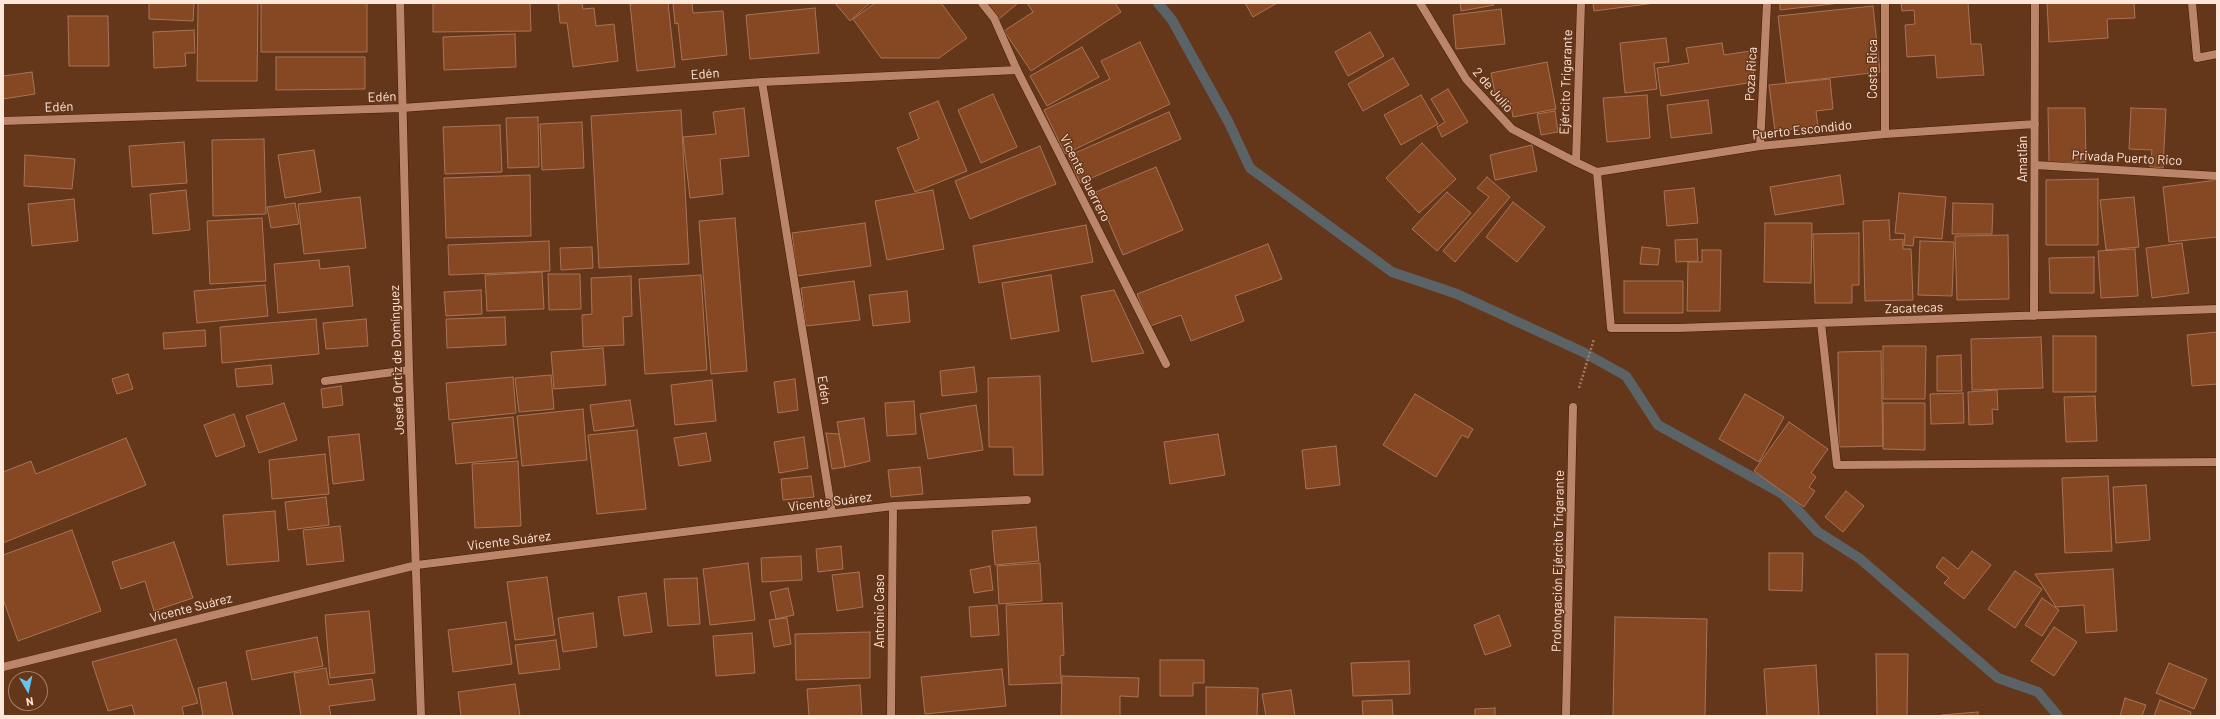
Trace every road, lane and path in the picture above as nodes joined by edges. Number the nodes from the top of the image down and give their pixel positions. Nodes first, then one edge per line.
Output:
1 (400, 3) edge
2 (982, 3) edge
3 (1420, 3) edge
4 (1581, 3) edge
5 (1766, 3) edge
6 (1885, 3) edge
7 (2035, 3) edge
8 (2192, 3) edge
9 (2217, 54) edge
10 (1017, 70) junction
11 (762, 82) junction
12 (402, 108) junction
13 (3, 121) edge
14 (2035, 124) junction
15 (1885, 134) junction
16 (1760, 146) junction
17 (1576, 162) junction
18 (2035, 165) junction
19 (1597, 172) junction
20 (2217, 176) edge
21 (2217, 309) edge
22 (2034, 316) junction
23 (1821, 323) junction
24 (1595, 337) dead end
25 (1166, 364) dead end
26 (409, 370) junction
27 (325, 381) dead end
28 (1573, 407) joint
29 (2217, 462) edge
30 (1027, 500) dead end
31 (893, 506) junction
32 (832, 513) junction
33 (417, 565) junction
34 (3, 667) edge
35 (421, 716) edge
36 (891, 716) edge
37 (1566, 716) edge

1 - 12 street, Josefa Ortiz de Domínguez
2 - 10 street, Vicente Guerrero
3 - 17 street, 2 de Julio
4 - 17 street, Ejército Trigarante
5 - 16 street, Poza Rica
6 - 15 street, Costa Rica
7 - 14 street, Amatlán
8 - 9 street
10 - 11 street, Edén
10 - 25 street, Vicente Guerrero
11 - 12 street, Edén
11 - 32 street, Edén
12 - 13 street, Edén
12 - 26 street, Josefa Ortiz de Domínguez
14 - 15 street, Puerto Escondido
14 - 18 street, Amatlán
15 - 16 street, Puerto Escondido
16 - 19 street, Puerto Escondido
17 - 19 street
18 - 20 street, Privada Puerto Rico
18 - 22 street, Amatlán
19 - 23 street, Zacatecas
21 - 22 street, Zacatecas
22 - 23 street, Zacatecas
23 - 29 street
24 - 28 path
26 - 27 street
26 - 33 street, Josefa Ortiz de Domínguez
28 - 37 street, Prolongación Ejército Trigarante
30 - 31 street, Vicente Suárez
31 - 32 street, Vicente Suárez
31 - 36 street, Antonio Caso
32 - 33 street, Vicente Suárez
33 - 34 street, Vicente Suárez
33 - 35 street, Josefa Ortiz de Domínguez

